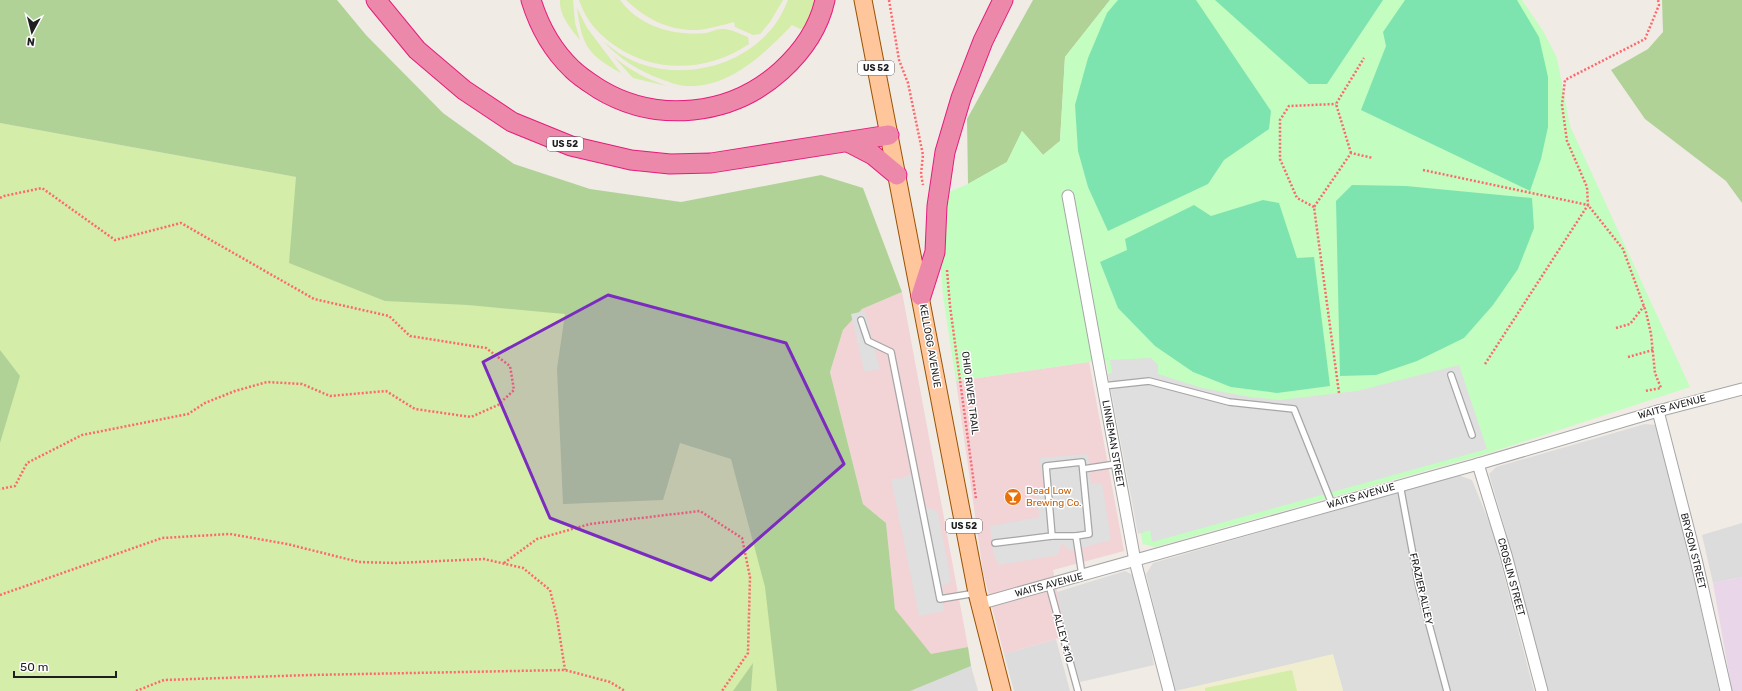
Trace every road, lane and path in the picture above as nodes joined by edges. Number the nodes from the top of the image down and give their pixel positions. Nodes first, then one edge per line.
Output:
1 (376, 0) edge
2 (530, 0) edge
3 (825, 0) edge
4 (863, 0) edge
5 (889, 0) edge
6 (1003, 0) edge
7 (1658, 0) edge
8 (1364, 58) dead end
9 (1336, 104) junction
10 (889, 135) junction
11 (848, 142) junction
12 (1351, 153) junction
13 (1373, 158) dead end
14 (1423, 170) dead end
15 (897, 175) junction
16 (924, 188) dead end
17 (1068, 196) dead end
18 (0, 198) edge
19 (1588, 205) junction
20 (1314, 207) junction
21 (947, 267) dead end
22 (921, 296) junction
23 (1644, 305) junction
24 (861, 320) dead end
25 (1616, 328) dead end
26 (1652, 350) junction
27 (1628, 357) dead end
28 (1485, 364) dead end
29 (1451, 375) dead end
30 (1102, 386) junction
31 (1742, 388) edge
32 (1645, 391) dead end
33 (1339, 393) dead end
34 (1658, 411) junction
35 (1472, 435) dead end
36 (1116, 464) junction
37 (1478, 464) junction
38 (1083, 469) junction
39 (1400, 485) junction
40 (0, 489) edge
41 (1332, 504) junction
42 (977, 506) dead end
43 (1052, 536) junction
44 (1076, 536) junction
45 (995, 543) dead end
46 (1135, 561) junction
47 (503, 563) junction
48 (1082, 576) junction
49 (1049, 585) junction
50 (0, 595) edge
51 (978, 598) junction
52 (564, 670) junction
53 (136, 691) edge
54 (625, 691) edge
55 (722, 691) edge
56 (1002, 691) edge
57 (1078, 691) edge
58 (1169, 691) edge
59 (1447, 691) edge
60 (1542, 691) edge
61 (1726, 691) edge

1 - 11 highway, US 52
2 - 3 highway
4 - 10 main road, KELLOGG AVENUE / US 52
5 - 16 path
6 - 22 highway
7 - 19 path
8 - 9 path
9 - 12 path
9 - 20 path
10 - 11 highway, US 52
10 - 15 main road, KELLOGG AVENUE / US 52
11 - 15 highway
12 - 13 path
12 - 20 path
14 - 19 path
15 - 22 main road, KELLOGG AVENUE / US 52
17 - 30 street, LINNEMAN STREET
18 - 40 path
19 - 23 path
19 - 28 path
20 - 33 path
21 - 42 path, OHIO RIVER TRAIL
22 - 51 main road, KELLOGG AVENUE / US 52
23 - 25 path
23 - 26 path
24 - 51 lane
26 - 27 path
26 - 32 path
29 - 35 lane
30 - 36 street, LINNEMAN STREET
30 - 41 lane
31 - 34 street, WAITS AVENUE
34 - 37 street, WAITS AVENUE
34 - 61 street, BRYSON STREET
36 - 38 lane
36 - 46 street, LINNEMAN STREET
37 - 39 street, WAITS AVENUE
37 - 60 street, CROSLIN STREET
38 - 43 lane
38 - 44 lane
39 - 41 street, WAITS AVENUE
39 - 59 lane, FRAZIER ALLEY
41 - 46 street, WAITS AVENUE
43 - 44 lane
43 - 45 lane
44 - 48 lane
46 - 48 street, WAITS AVENUE
46 - 58 street, LINNEMAN STREET
47 - 50 path
47 - 52 path
47 - 55 path
48 - 49 street, WAITS AVENUE
49 - 51 street, WAITS AVENUE
49 - 57 lane, ALLEY #10
51 - 56 main road, KELLOGG AVENUE / US 52
52 - 53 path
52 - 54 path

